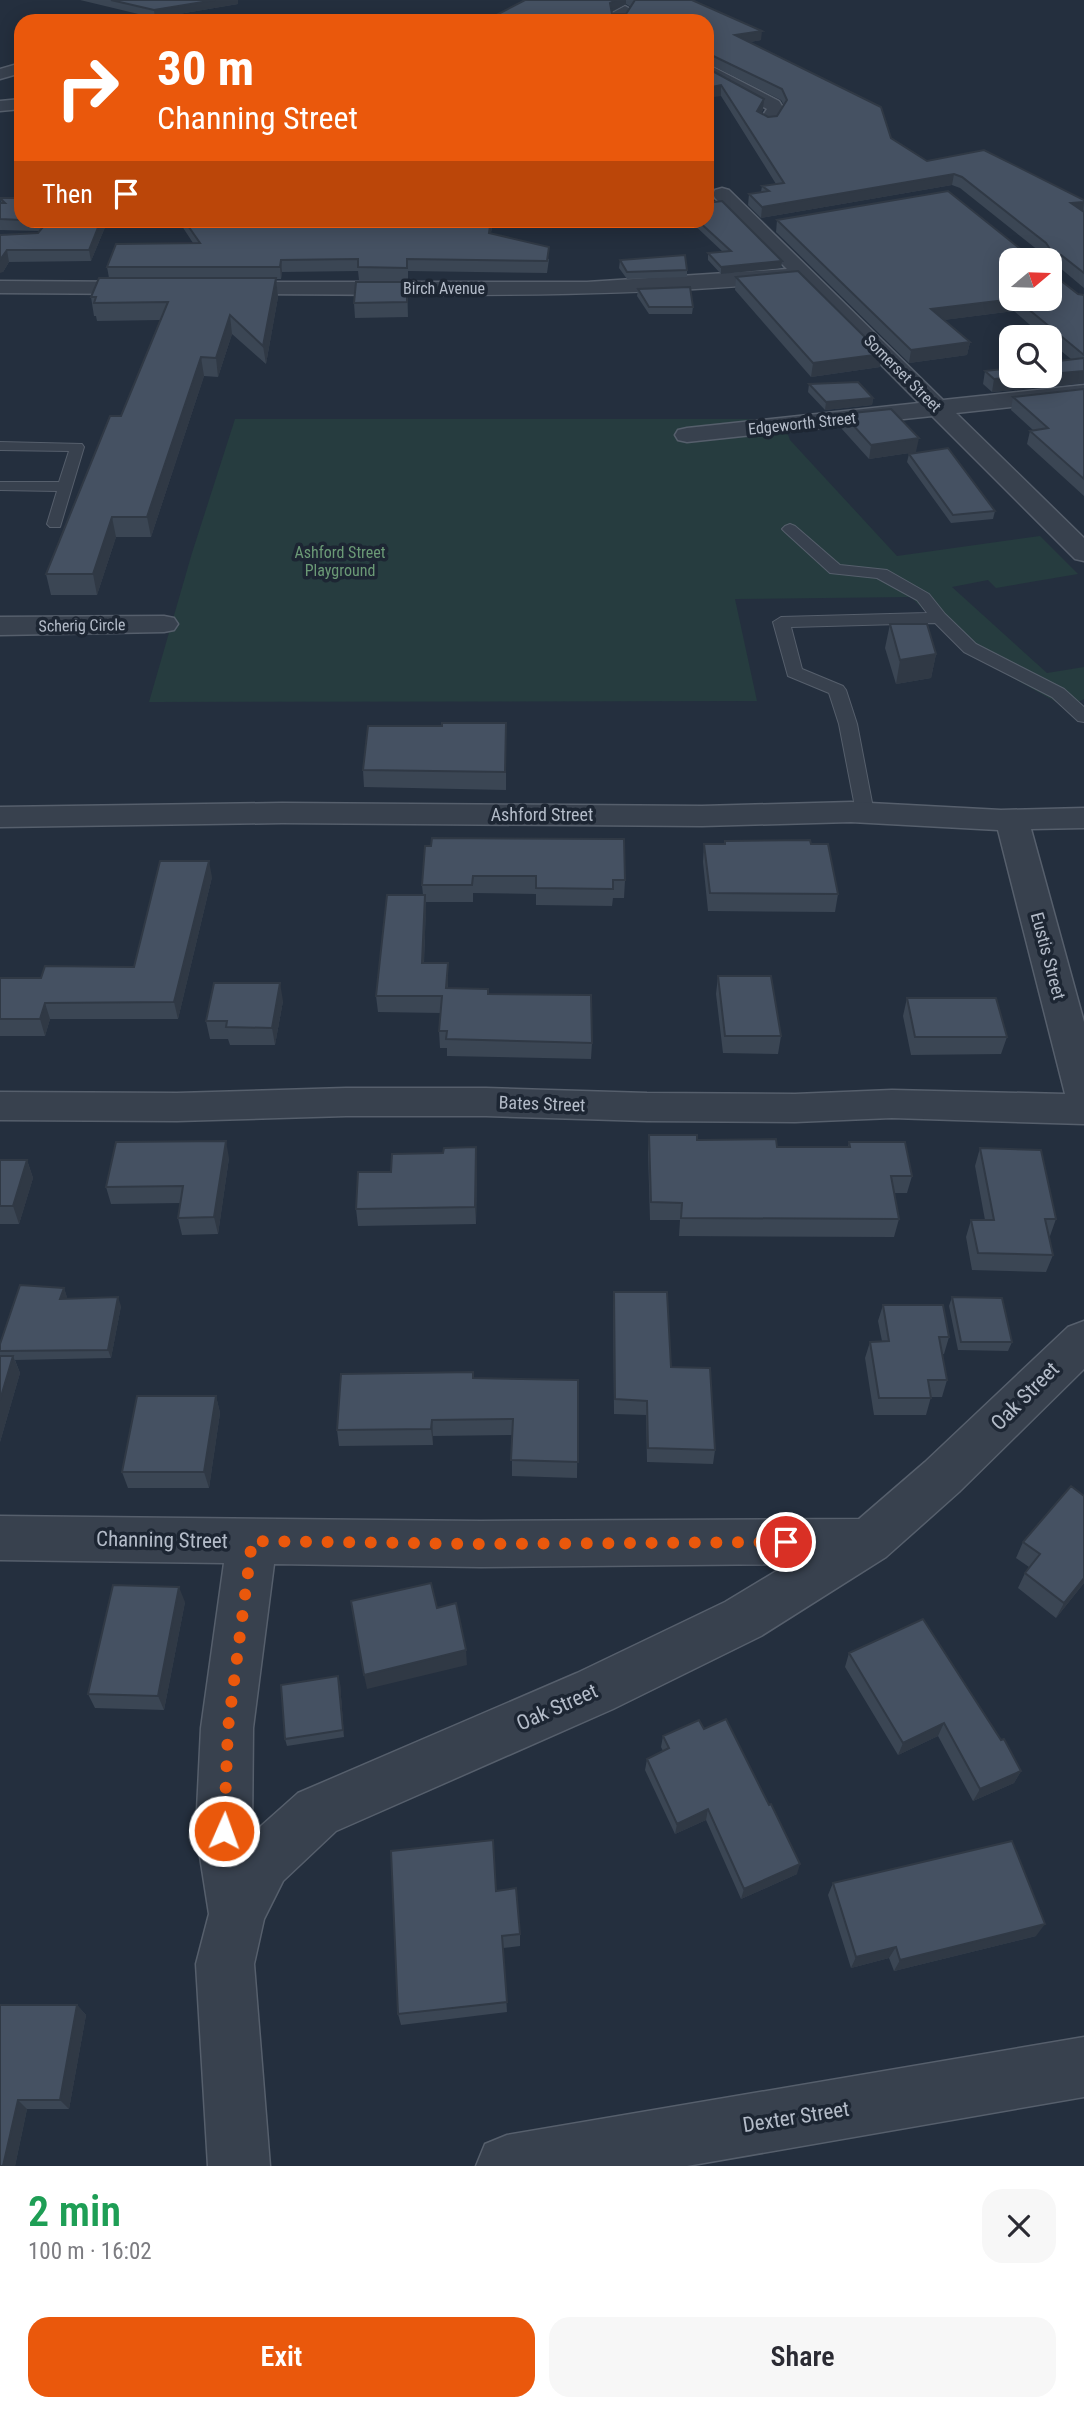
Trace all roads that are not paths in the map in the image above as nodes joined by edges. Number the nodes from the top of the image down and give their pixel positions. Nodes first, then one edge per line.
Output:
1 (714, 73) edge
2 (768, 121) edge
3 (722, 194) dead end
4 (782, 223) edge
5 (756, 227) junction
6 (803, 274) junction
7 (0, 286) edge
8 (166, 288) edge
9 (208, 288) edge
10 (1084, 392) edge
11 (939, 409) junction
12 (687, 435) dead end
13 (0, 446) edge
14 (0, 486) edge
15 (66, 487) junction
16 (55, 524) dead end
17 (790, 529) dead end
18 (1084, 553) edge
19 (939, 618) junction
20 (164, 624) dead end
21 (0, 626) edge
22 (1084, 717) edge
23 (864, 813) junction
24 (0, 817) edge
25 (1084, 818) edge
26 (1012, 819) junction
27 (1084, 1093) edge
28 (0, 1106) edge
29 (1084, 1109) edge
30 (1084, 1340) edge
31 (0, 1538) edge
32 (252, 1541) junction
33 (869, 1541) junction
34 (237, 1914) junction
35 (1084, 2067) edge
36 (239, 2166) edge
37 (507, 2166) edge

1 - 2 street
3 - 5 street, Somerset Street
4 - 5 street
5 - 6 street, Somerset Street
6 - 9 street, Birch Avenue
6 - 11 street, Somerset Street
7 - 8 street
10 - 11 street, Edgeworth Street
11 - 12 street, Edgeworth Street
11 - 18 street, Somerset Street
13 - 15 lane
14 - 15 lane
15 - 16 lane
17 - 19 lane
19 - 22 lane
19 - 23 lane
20 - 21 street, Scherig Circle
23 - 24 street, Ashford Street
23 - 26 street, Ashford Street
25 - 26 street, Ashford Street
26 - 27 street, Eustis Street
28 - 29 street, Bates Street
30 - 33 street, Oak Street
31 - 32 street, Channing Street
32 - 33 street, Channing Street
32 - 34 street
33 - 34 street, Oak Street
34 - 36 street, Oak Street
35 - 37 street, Dexter Street

